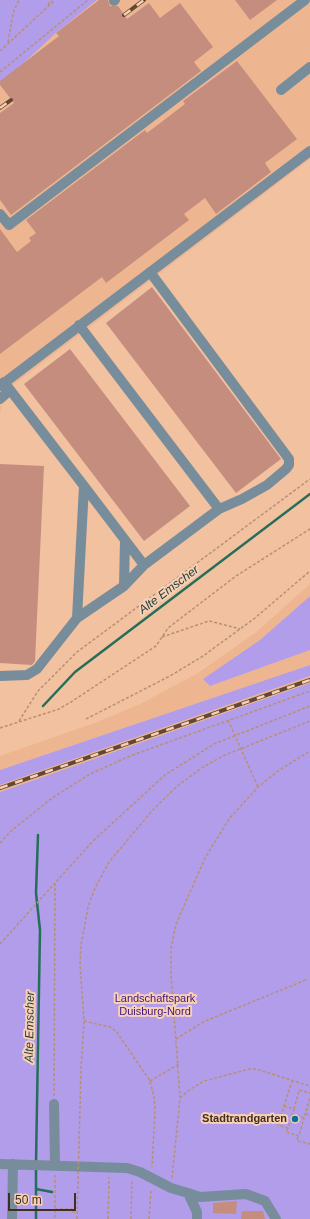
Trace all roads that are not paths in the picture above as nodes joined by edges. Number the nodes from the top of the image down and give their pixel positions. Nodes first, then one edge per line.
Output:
1 (305, 0) edge
2 (310, 67) edge
3 (280, 90) dead end
4 (310, 151) edge
5 (0, 214) edge
6 (150, 272) junction
7 (79, 326) junction
8 (5, 386) edge
9 (0, 399) edge
10 (84, 486) junction
11 (219, 509) junction
12 (125, 540) junction
13 (144, 565) junction
14 (124, 586) junction
15 (76, 618) junction
16 (0, 676) edge
17 (54, 1104) road end
18 (0, 1164) edge
19 (13, 1164) junction
20 (50, 1165) junction
21 (188, 1194) junction
22 (12, 1219) edge
23 (197, 1219) edge
24 (276, 1219) edge

1 - 5 lane
2 - 3 lane
4 - 6 lane
6 - 7 lane
6 - 11 lane
7 - 8 lane
7 - 11 lane
8 - 9 lane
8 - 10 lane
10 - 12 lane
10 - 15 lane
11 - 13 lane
12 - 13 lane
12 - 14 lane
13 - 14 lane
14 - 15 lane
15 - 16 lane
17 - 20 lane
18 - 19 lane
19 - 20 lane
19 - 22 lane
20 - 21 lane
21 - 23 lane
21 - 24 lane

